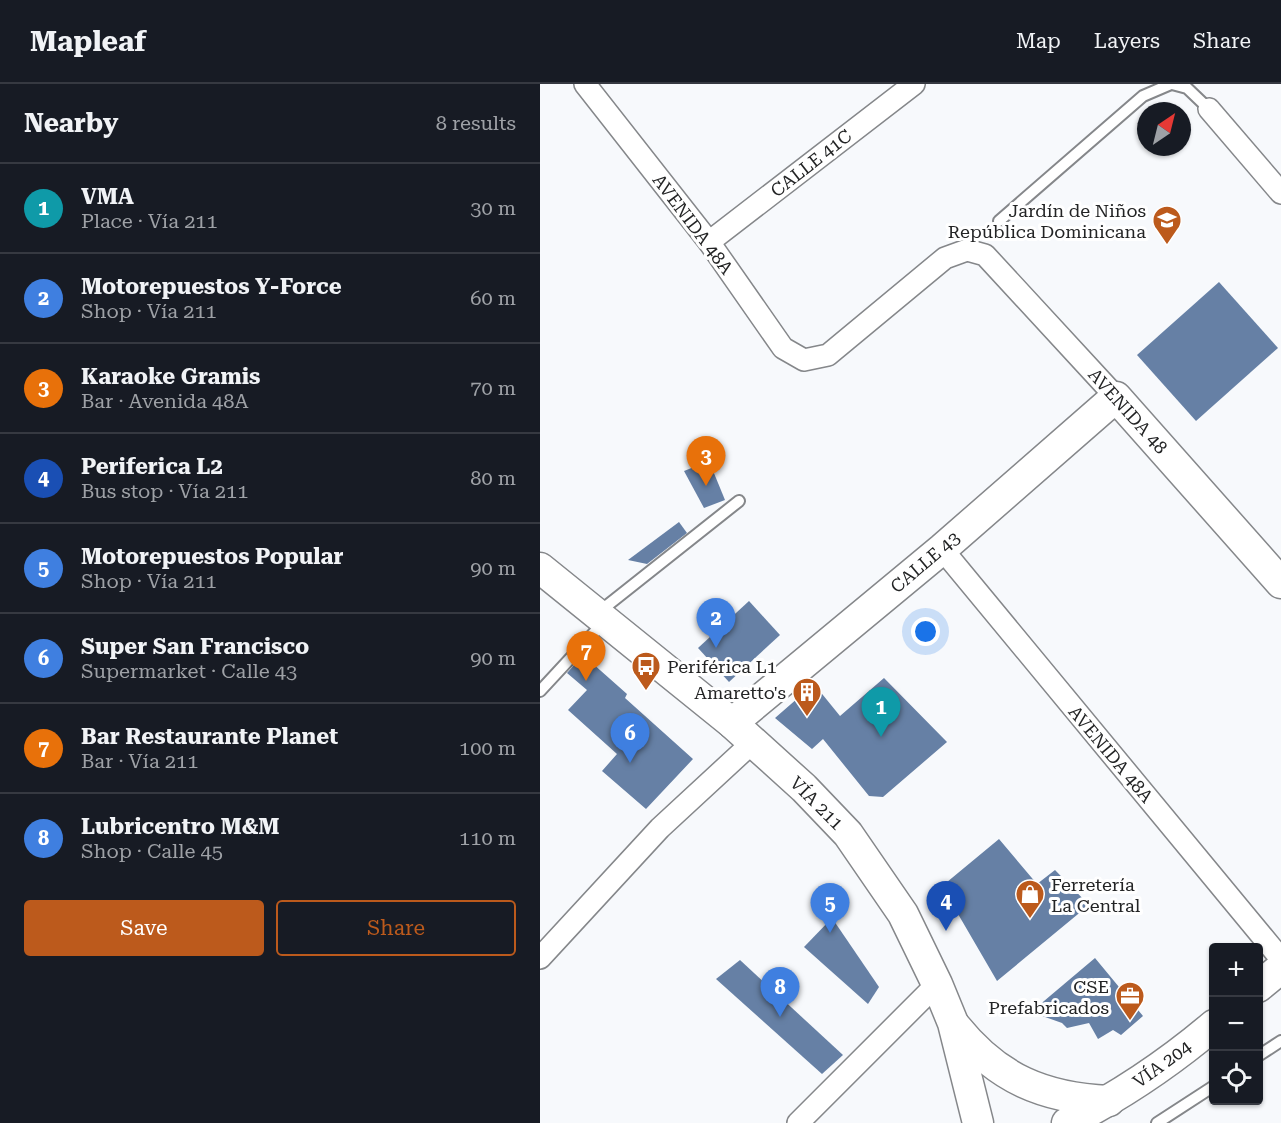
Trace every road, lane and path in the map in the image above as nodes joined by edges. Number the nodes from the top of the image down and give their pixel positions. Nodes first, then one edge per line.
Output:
1 (585, 84) edge
2 (914, 84) edge
3 (1171, 84) edge
4 (1209, 109) joint
5 (1281, 193) edge
6 (999, 221) dead end
7 (709, 242) junction
8 (967, 250) joint
9 (1116, 397) junction
10 (739, 501) dead end
11 (942, 549) junction
12 (540, 568) edge
13 (1281, 583) edge
14 (602, 616) junction
15 (540, 691) edge
16 (742, 733) junction
17 (540, 958) edge
18 (1281, 959) edge
19 (1281, 968) edge
20 (1263, 983) edge
21 (936, 984) junction
22 (953, 1023) junction
23 (1209, 1029) edge
24 (1281, 1041) edge
25 (1263, 1053) edge
26 (1209, 1089) edge
27 (1109, 1101) junction
28 (980, 1122) edge
29 (798, 1123) edge
30 (1067, 1123) edge
31 (1089, 1123) edge
32 (1157, 1123) edge

1 - 7 street, AVENIDA 48A
2 - 7 street, CALLE 41C
3 - 4 lane
3 - 6 lane
4 - 5 street
7 - 8 street, AVENIDA 48A
8 - 9 street, AVENIDA 48
9 - 11 main road, CALLE 43
9 - 13 main road, AVENIDA 48
10 - 14 lane
11 - 16 main road, CALLE 43
11 - 18 street, AVENIDA 48A
12 - 14 main road, VÍA 211
14 - 15 lane
14 - 16 main road, VÍA 211
16 - 17 street, CALLE 43
16 - 21 main road, VÍA 211
19 - 20 main road
21 - 22 main road, VÍA 211
21 - 29 street
22 - 27 main road
22 - 28 main road, VÍA 211
23 - 27 main road, VÍA 204
24 - 25 lane
26 - 32 lane
27 - 30 main road, VÍA 204
27 - 31 main road

